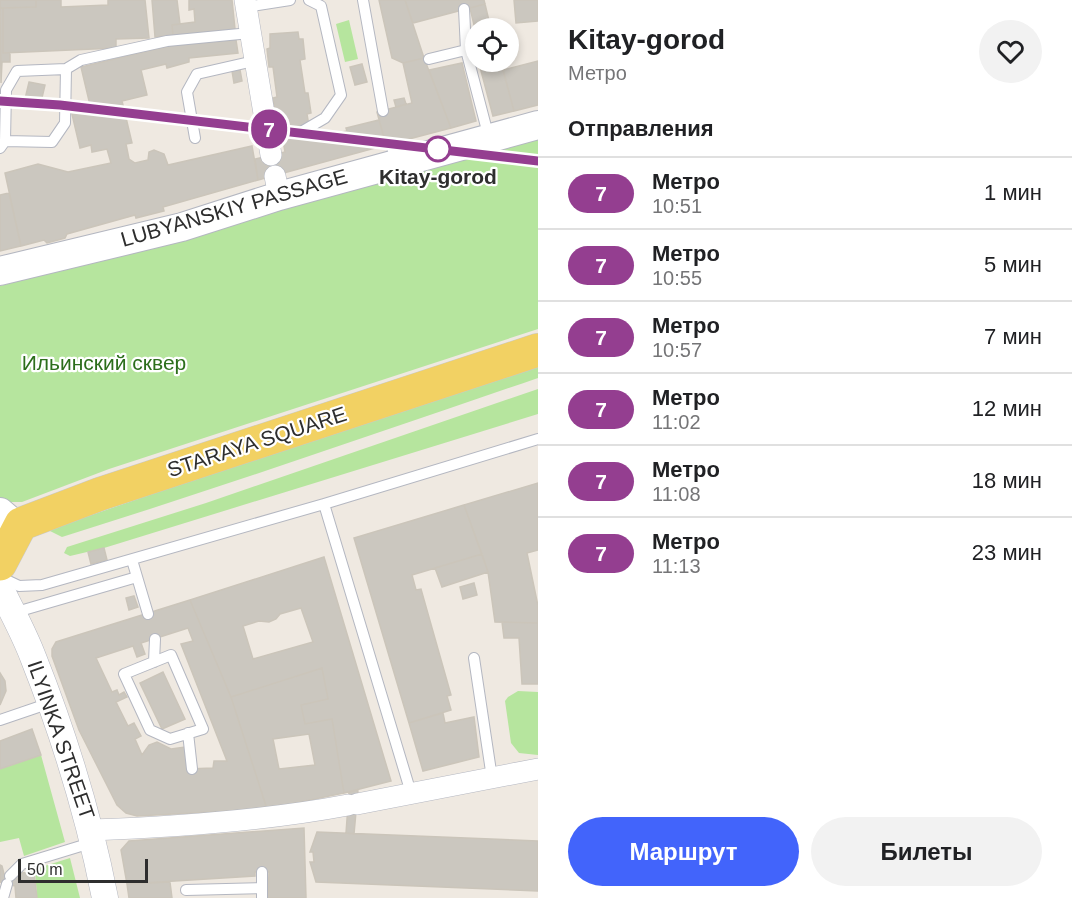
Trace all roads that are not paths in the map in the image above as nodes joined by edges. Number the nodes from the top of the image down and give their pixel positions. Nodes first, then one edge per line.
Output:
1 (290, 0) edge
2 (309, 0) edge
3 (363, 0) edge
4 (246, 3) edge
5 (464, 9) dead end
6 (465, 30) edge
7 (249, 33) junction
8 (465, 50) edge
9 (429, 58) dead end
10 (255, 61) junction
11 (66, 69) junction
12 (472, 72) edge
13 (382, 111) dead end
14 (538, 125) edge
15 (301, 132) dead end
16 (195, 138) dead end
17 (489, 138) junction
18 (3, 145) edge
19 (275, 176) junction
20 (0, 271) edge
21 (538, 350) edge
22 (538, 439) edge
23 (324, 504) junction
24 (7, 524) edge
25 (132, 560) junction
26 (0, 564) edge
27 (0, 577) edge
28 (137, 577) junction
29 (0, 586) edge
30 (13, 614) junction
31 (148, 614) dead end
32 (155, 639) dead end
33 (474, 658) dead end
34 (154, 662) junction
35 (50, 703) junction
36 (0, 720) edge
37 (188, 733) junction
38 (192, 769) dead end
39 (538, 769) edge
40 (492, 778) junction
41 (411, 793) junction
42 (93, 836) junction
43 (262, 872) dead end
44 (186, 890) dead end
45 (233, 893) edge
46 (262, 893) edge
47 (3, 898) edge
48 (105, 898) edge

1 - 4 lane
2 - 15 lane
3 - 13 lane
4 - 7 street
5 - 6 lane
7 - 10 street
7 - 11 lane
8 - 9 lane
10 - 16 lane
10 - 19 street
11 - 18 lane
11 - 18 lane
12 - 17 lane
14 - 17 main road, LUBYANSKIY PASSAGE
17 - 19 main road, LUBYANSKIY PASSAGE
19 - 20 main road, LUBYANSKIY PASSAGE
21 - 24 main road, STARAYA SQUARE
22 - 23 lane
23 - 25 lane
23 - 41 lane
24 - 26 main road, STARAYA SQUARE
25 - 27 lane
25 - 28 lane
28 - 30 lane
28 - 31 lane
29 - 30 street, ILYINKA STREET
30 - 35 street, ILYINKA STREET
32 - 34 lane
33 - 40 lane
34 - 37 lane
34 - 37 lane
35 - 36 lane
35 - 42 street, ILYINKA STREET
37 - 38 lane
39 - 40 street
40 - 41 street
41 - 42 street
42 - 47 lane
42 - 48 street, ILYINKA STREET
43 - 46 lane
44 - 45 lane
45 - 46 lane

